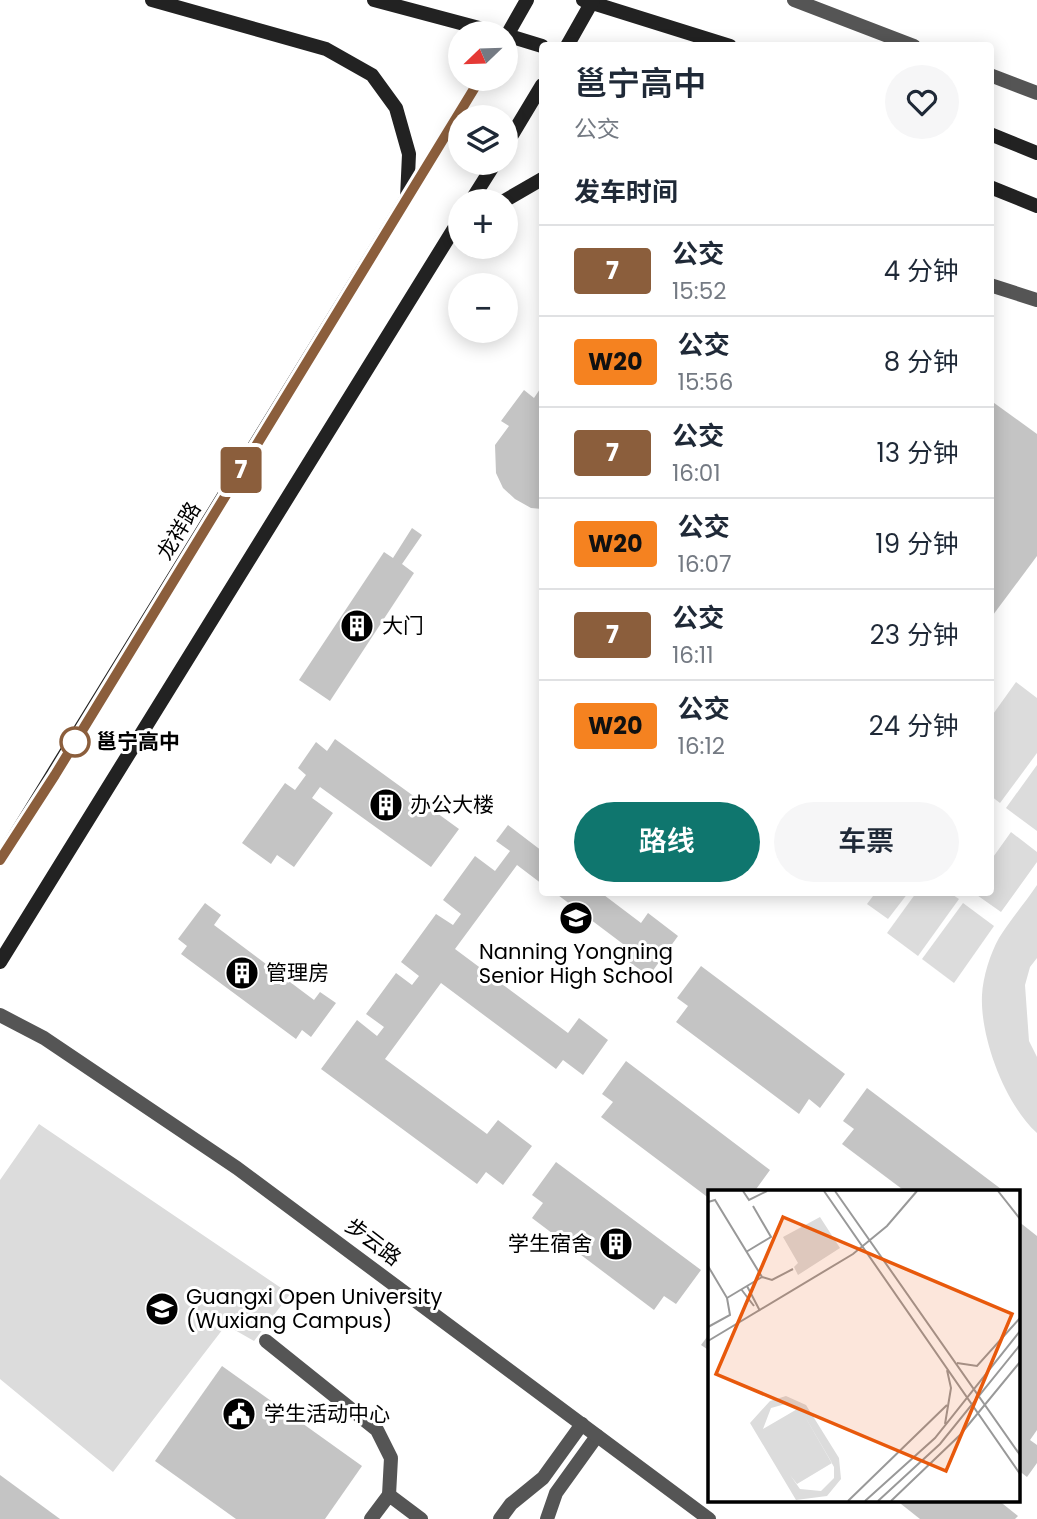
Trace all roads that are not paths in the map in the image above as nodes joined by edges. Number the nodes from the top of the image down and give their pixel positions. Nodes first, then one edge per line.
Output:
1 (152, 0) edge
2 (374, 0) edge
3 (527, 0) edge
4 (794, 0) edge
5 (589, 1) edge
6 (453, 21) edge
7 (515, 21) edge
8 (518, 39) edge
9 (569, 42) edge
10 (717, 42) edge
11 (904, 42) edge
12 (539, 45) edge
13 (994, 77) edge
14 (539, 90) edge
15 (473, 91) edge
16 (1037, 93) edge
17 (518, 125) edge
18 (994, 136) edge
19 (1037, 153) edge
20 (539, 181) edge
21 (994, 189) edge
22 (518, 193) edge
23 (407, 199) junction
24 (1037, 206) edge
25 (448, 239) edge
26 (448, 250) edge
27 (432, 265) junction
28 (994, 286) edge
29 (1037, 300) edge
30 (0, 860) edge
31 (0, 962) edge
32 (0, 1015) edge
33 (266, 1341) dead end
34 (582, 1424) junction
35 (597, 1436) junction
36 (388, 1495) junction
37 (371, 1519) edge
38 (421, 1519) edge
39 (500, 1519) edge
40 (547, 1519) edge
41 (709, 1519) edge

1 - 23 main road
2 - 6 main road
3 - 7 main road
4 - 11 street
5 - 9 main road
5 - 10 main road
8 - 12 main road
13 - 16 street
14 - 17 main road
15 - 23 main road, 龙祥路
18 - 19 main road
20 - 22 main road
21 - 24 main road
23 - 30 main road, 龙祥路
25 - 27 main road
26 - 27 main road
27 - 31 main road
28 - 29 street
32 - 34 street, 步云路
33 - 36 street
34 - 35 street, 步云路
34 - 39 street
35 - 40 street
35 - 41 street, 步云路
36 - 37 street
36 - 38 street

